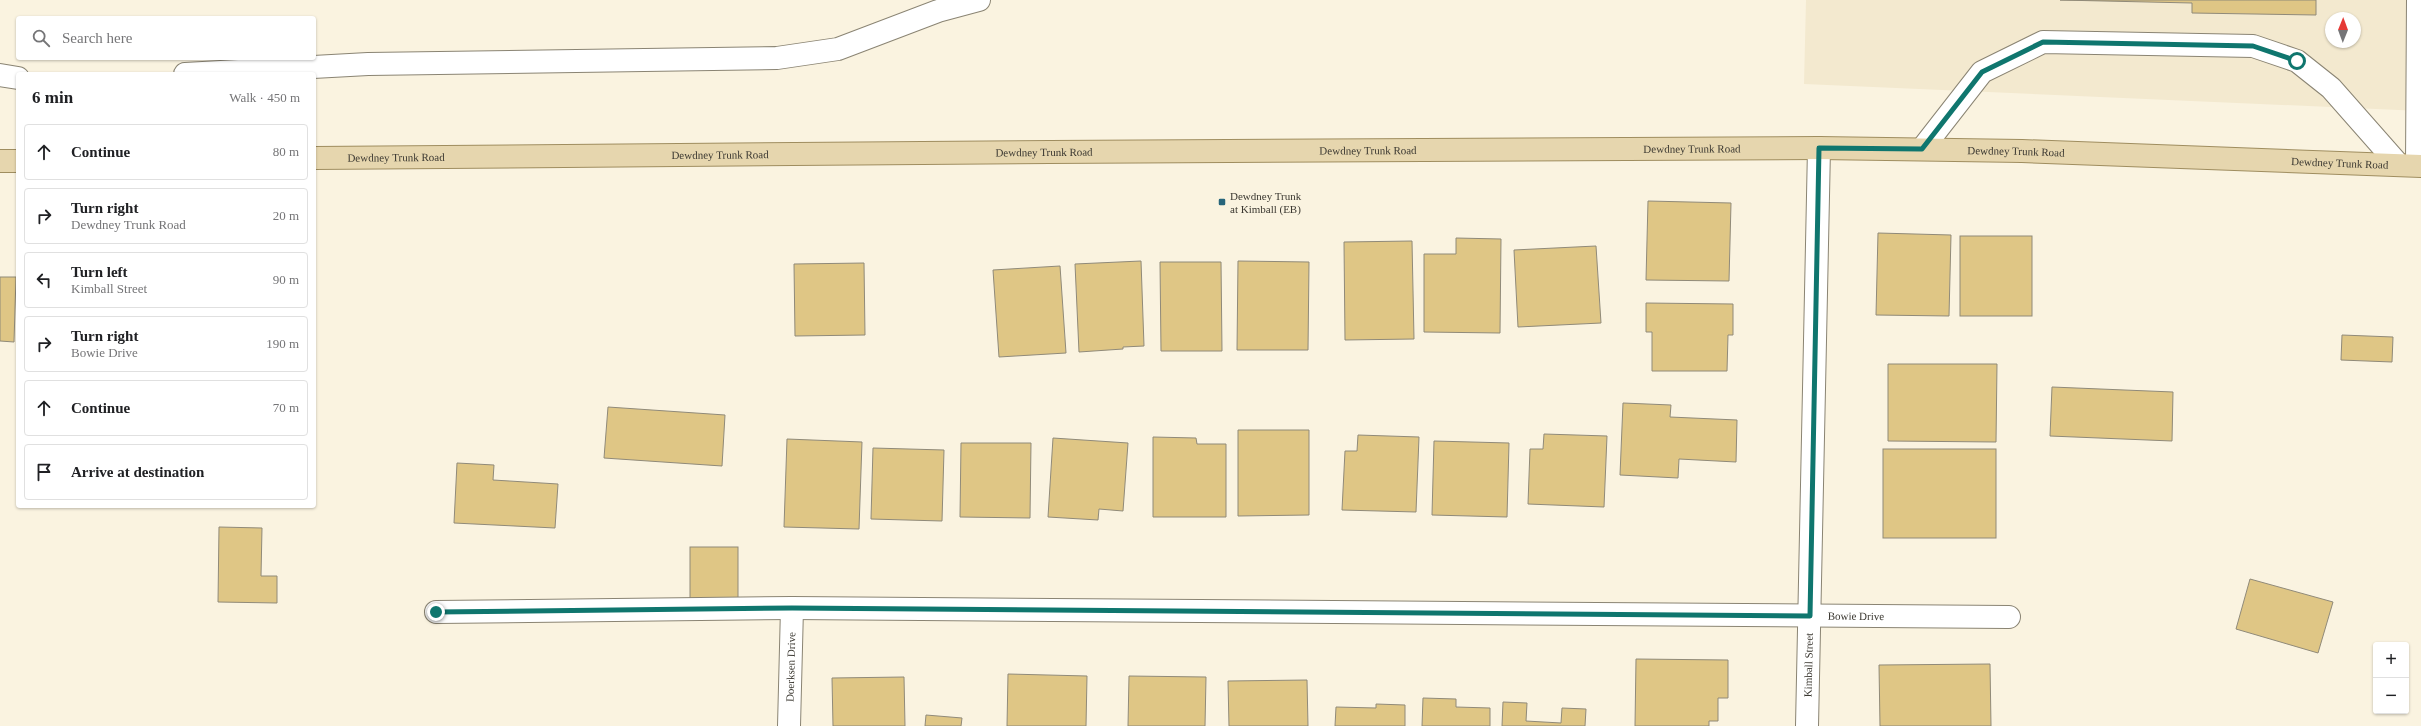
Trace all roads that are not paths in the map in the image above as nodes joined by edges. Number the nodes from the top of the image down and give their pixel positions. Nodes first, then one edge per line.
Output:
1 (979, 0) edge
2 (2418, 0) edge
3 (222, 72) edge
4 (0, 75) edge
5 (16, 78) edge
6 (1819, 148) junction
7 (1922, 149) junction
8 (316, 158) edge
9 (0, 161) edge
10 (16, 161) edge
11 (2412, 165) edge
12 (792, 608) junction
13 (436, 612) dead end
14 (1810, 616) junction
15 (2009, 617) dead end
16 (789, 726) edge
17 (1807, 726) edge

1 - 3 street
2 - 11 street
4 - 5 street
6 - 7 main road, Dewdney Trunk Road
6 - 8 main road, Dewdney Trunk Road
6 - 14 street, Kimball Street
7 - 11 main road, Dewdney Trunk Road
7 - 11 street
9 - 10 main road
12 - 13 street, Bowie Drive
12 - 14 street, Bowie Drive
12 - 16 street, Doerksen Drive
14 - 15 street, Bowie Drive
14 - 17 street, Kimball Street

